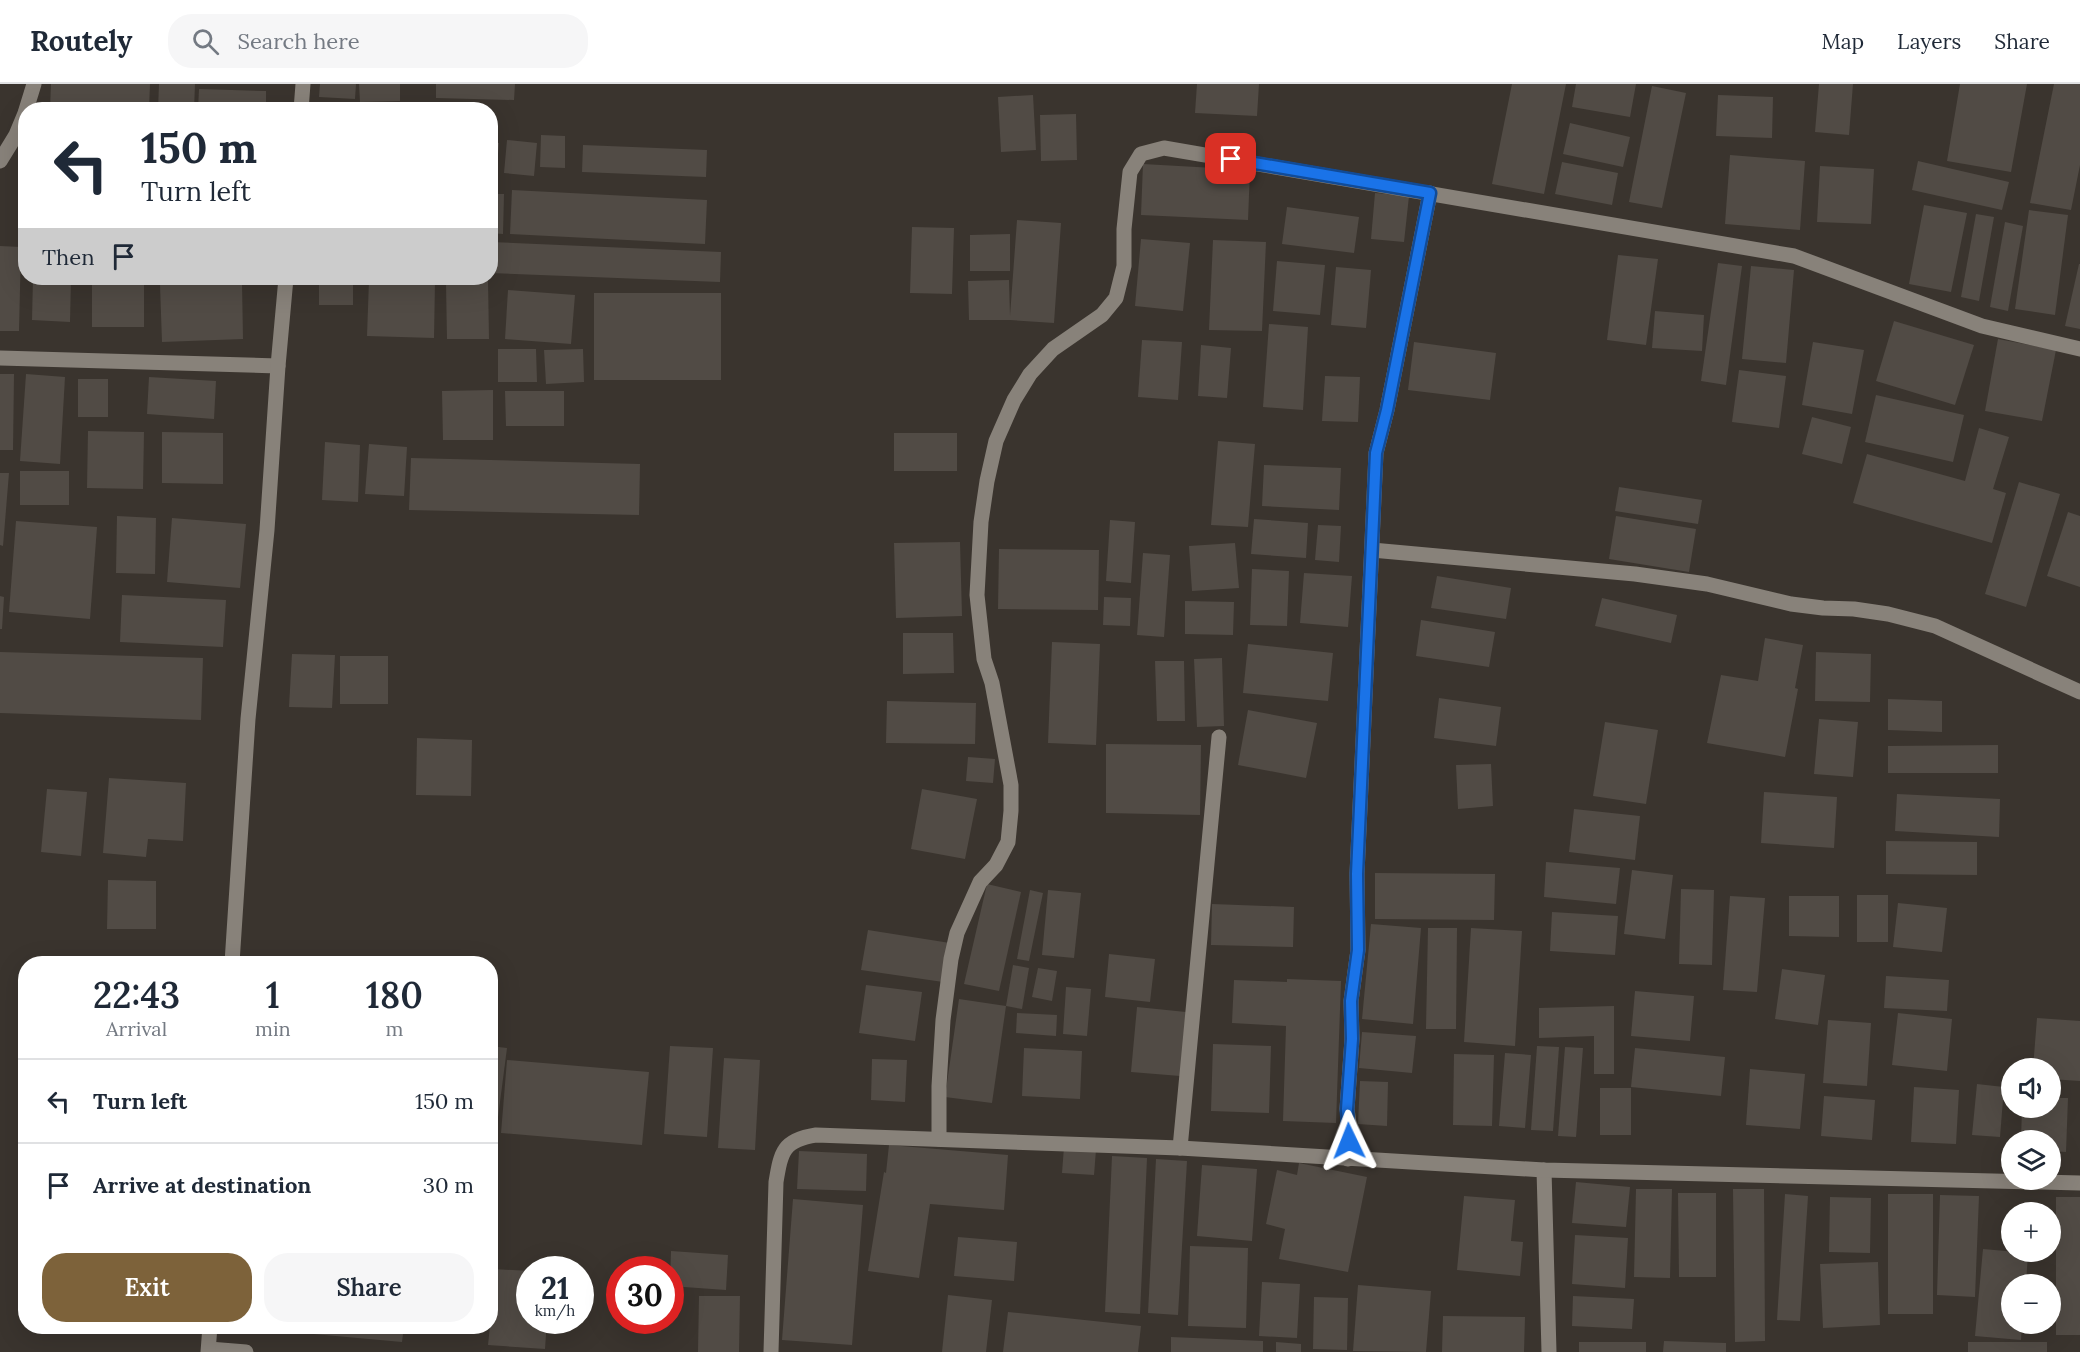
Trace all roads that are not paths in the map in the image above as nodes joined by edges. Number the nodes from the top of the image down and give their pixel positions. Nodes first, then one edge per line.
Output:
1 (34, 84) edge
2 (303, 84) edge
3 (28, 102) edge
4 (302, 102) edge
5 (18, 130) edge
6 (0, 161) edge
7 (1430, 193) junction
8 (285, 285) edge
9 (2080, 349) edge
10 (0, 358) edge
11 (278, 366) junction
12 (1372, 550) junction
13 (2080, 692) edge
14 (1219, 737) dead end
15 (232, 956) edge
16 (939, 1139) junction
17 (1180, 1148) junction
18 (1348, 1158) junction
19 (1544, 1170) junction
20 (2080, 1183) edge
21 (209, 1334) edge
22 (208, 1350) edge
23 (246, 1352) edge
24 (771, 1352) edge
25 (1549, 1352) edge

1 - 3 street
2 - 4 street
5 - 6 street
7 - 9 street
7 - 12 street
7 - 16 street
8 - 11 street
10 - 11 street
11 - 15 street
12 - 13 street
12 - 18 street
14 - 17 street
16 - 17 street
16 - 24 street
17 - 18 street
18 - 19 street
19 - 20 street
19 - 25 street
21 - 22 street
22 - 23 street

